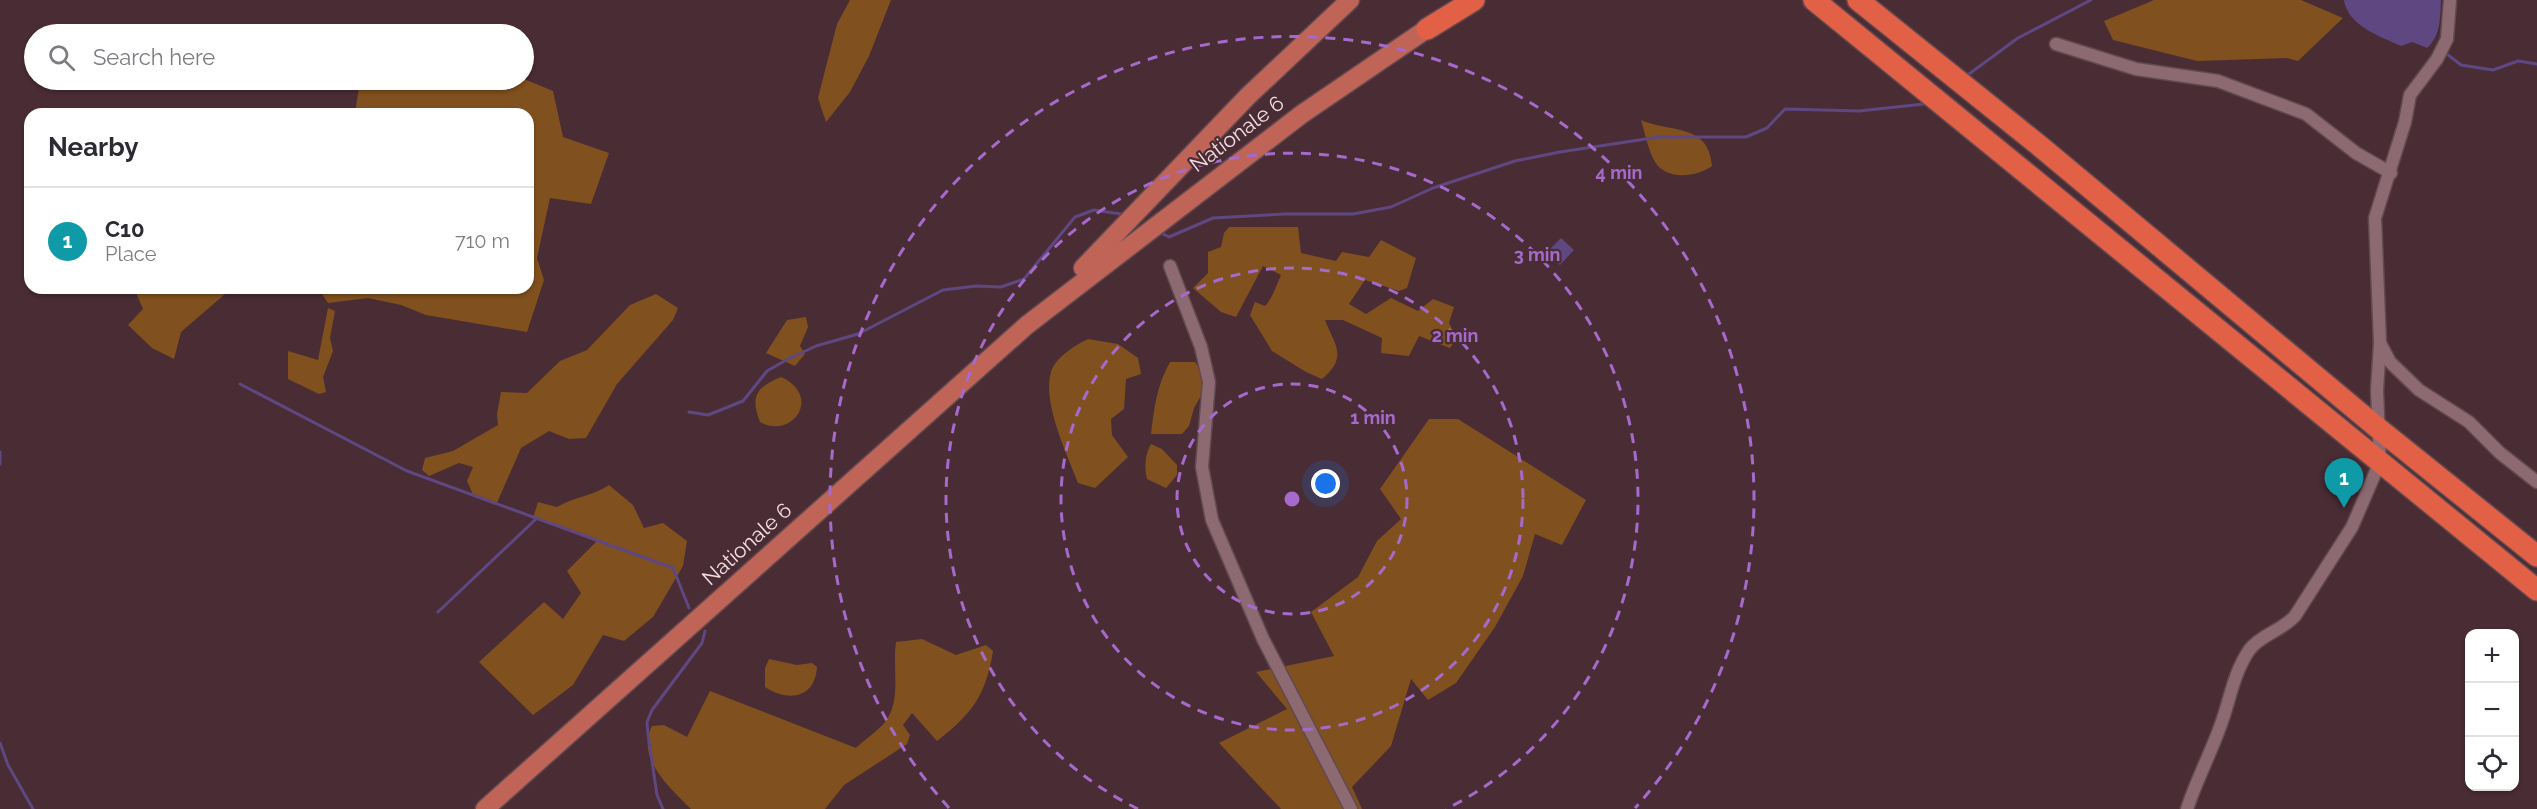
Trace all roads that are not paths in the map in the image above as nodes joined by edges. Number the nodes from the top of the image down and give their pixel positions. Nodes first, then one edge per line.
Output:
1 (1350, 0) edge
2 (1468, 0) edge
3 (1474, 0) edge
4 (1797, 0) edge
5 (1814, 0) edge
6 (1858, 0) edge
7 (1873, 0) edge
8 (2450, 0) edge
9 (1427, 29) junction
10 (2056, 44) dead end
11 (2041, 147) junction
12 (2020, 167) junction
13 (2391, 173) junction
14 (1170, 266) dead end
15 (1040, 313) junction
16 (2380, 343) junction
17 (2379, 429) junction
18 (2380, 462) junction
19 (2537, 482) edge
20 (2537, 556) edge
21 (2537, 590) edge
22 (485, 809) edge
23 (1351, 809) edge
24 (2187, 809) edge

1 - 15 main road, Nationale 6
2 - 9 main road, Nationale 6
3 - 9 highway
4 - 12 highway
5 - 12 highway
6 - 11 highway
7 - 11 highway
8 - 13 street
9 - 15 main road, Nationale 6
10 - 13 street
11 - 17 highway
12 - 18 highway
13 - 16 street
14 - 23 street
15 - 22 main road, Nationale 6
16 - 17 street
16 - 19 street
17 - 18 street
17 - 20 highway
18 - 21 highway
18 - 24 street

